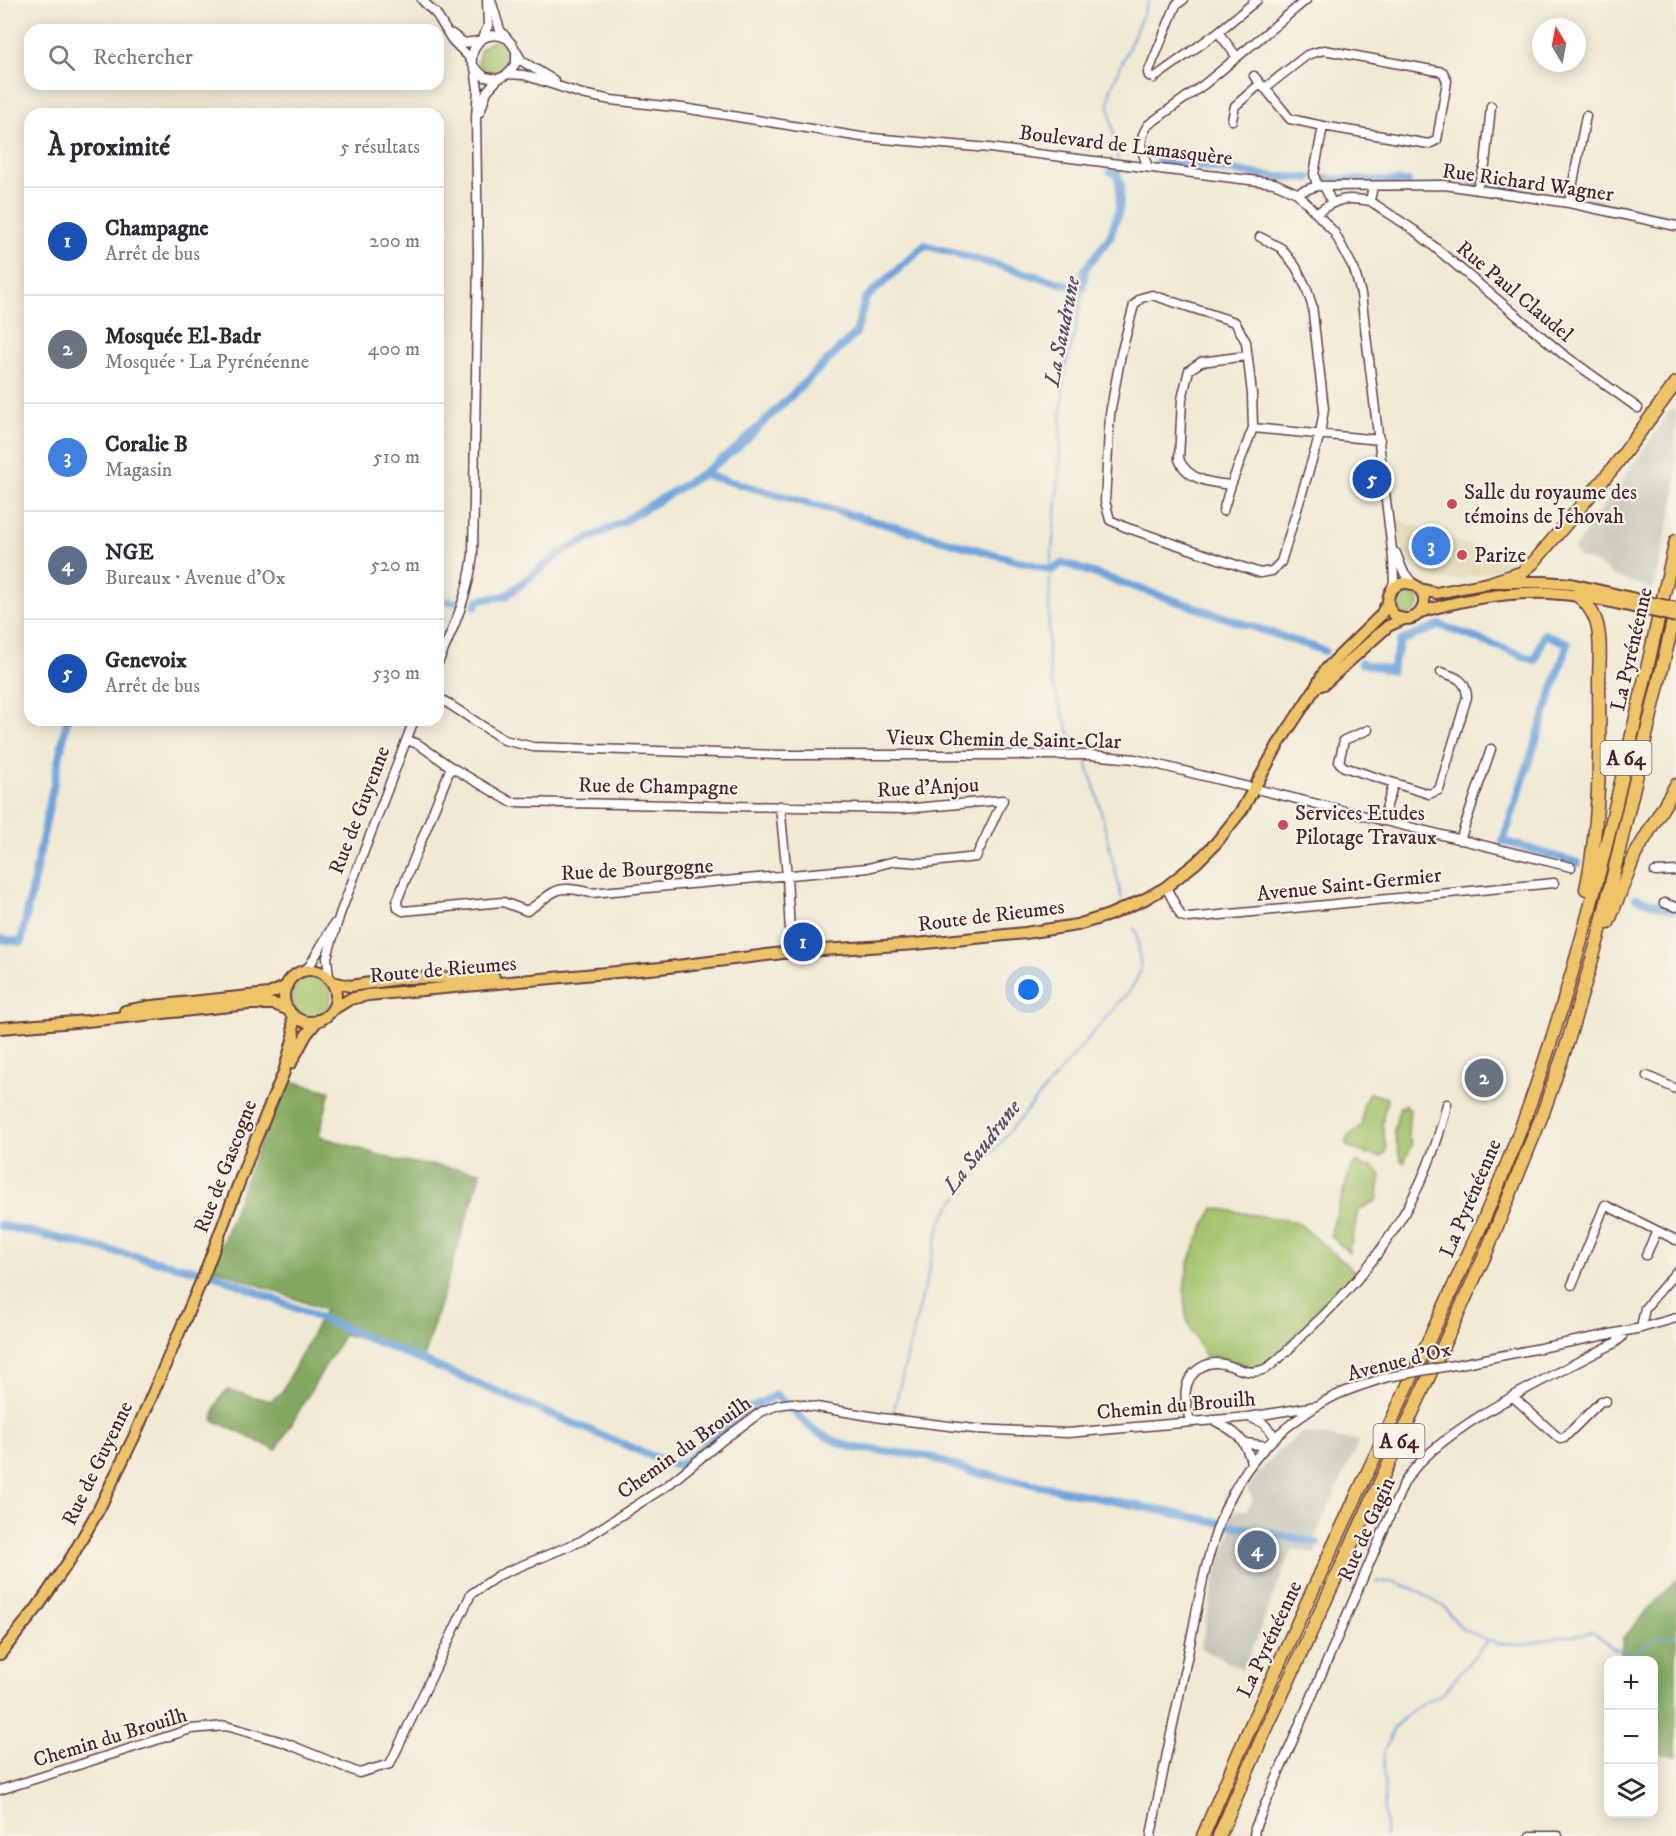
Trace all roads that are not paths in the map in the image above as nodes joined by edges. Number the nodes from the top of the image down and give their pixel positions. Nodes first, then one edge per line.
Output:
1 (422, 0) edge
2 (489, 0) edge
3 (1183, 0) edge
4 (1257, 0) edge
5 (1306, 0) edge
6 (435, 12) junction
7 (442, 24) edge
8 (444, 27) edge
9 (1218, 32) junction
10 (506, 39) junction
11 (480, 40) junction
12 (515, 50) junction
13 (1237, 57) junction
14 (473, 64) junction
15 (508, 74) junction
16 (1254, 76) dead end
17 (498, 79) junction
18 (1262, 86) junction
19 (582, 94) junction
20 (1491, 106) dead end
21 (1586, 116) dead end
22 (1232, 120) dead end
23 (1323, 126) junction
24 (477, 145) junction
25 (1148, 167) junction
26 (1321, 186) junction
27 (1373, 186) junction
28 (1476, 190) junction
29 (1297, 193) junction
30 (1370, 201) junction
31 (1332, 203) junction
32 (1569, 203) junction
33 (1317, 213) junction
34 (1676, 226) edge
35 (1260, 237) dead end
36 (1246, 356) junction
37 (1676, 383) edge
38 (1638, 408) dead end
39 (1253, 428) junction
40 (1320, 434) junction
41 (1380, 440) junction
42 (1231, 485) junction
43 (1223, 511) dead end
44 (1391, 541) junction
45 (1676, 541) edge
46 (1493, 582) junction
47 (1417, 586) junction
48 (1391, 590) junction
49 (1577, 595) junction
50 (1388, 602) junction
51 (1648, 606) junction
52 (1676, 609) edge
53 (1420, 612) junction
54 (1676, 617) edge
55 (1404, 619) junction
56 (444, 649) edge
57 (1441, 672) dead end
58 (1316, 687) junction
59 (444, 701) edge
60 (412, 726) edge
61 (1368, 730) dead end
62 (407, 740) junction
63 (1491, 749) dead end
64 (451, 767) junction
65 (1394, 783) junction
66 (1676, 785) edge
67 (1256, 788) junction
68 (780, 806) junction
69 (1382, 821) junction
70 (1460, 840) junction
71 (1571, 867) dead end
72 (1676, 871) edge
73 (1655, 873) dead end
74 (787, 876) junction
75 (1554, 883) dead end
76 (1166, 887) junction
77 (1664, 903) dead end
78 (1676, 907) edge
79 (340, 914) junction
80 (1598, 939) junction
81 (791, 952) junction
82 (304, 971) junction
83 (1572, 974) junction
84 (561, 977) junction
85 (331, 980) junction
86 (286, 986) junction
87 (332, 1010) junction
88 (290, 1012) junction
89 (318, 1020) junction
90 (64, 1022) junction
91 (0, 1028) edge
92 (284, 1072) junction
93 (1647, 1076) dead end
94 (1676, 1089) edge
95 (1447, 1104) dead end
96 (1657, 1231) junction
97 (1676, 1240) edge
98 (1646, 1255) dead end
99 (206, 1272) joint
100 (1676, 1272) edge
101 (1572, 1285) dead end
102 (1676, 1318) edge
103 (1641, 1328) junction
104 (1622, 1332) junction
105 (1513, 1397) junction
106 (1606, 1401) dead end
107 (1316, 1406) junction
108 (1249, 1417) junction
109 (1213, 1420) junction
110 (1190, 1421) junction
111 (1275, 1436) junction
112 (1245, 1443) junction
113 (1267, 1446) junction
114 (1251, 1462) junction
115 (0, 1654) edge
116 (0, 1790) edge
117 (1151, 1836) edge
118 (1203, 1836) edge
119 (1219, 1836) edge
120 (1254, 1836) edge
121 (1530, 1836) edge
122 (1558, 1836) edge

1 - 6 street
2 - 10 street
2 - 11 street
3 - 9 street
4 - 9 street
5 - 13 street
6 - 7 street
6 - 11 street
8 - 14 street
9 - 13 street
10 - 11 street
10 - 12 street
11 - 14 street
12 - 15 street
12 - 19 street, Boulevard de Lamasquère
13 - 25 street
14 - 17 street
14 - 24 street
15 - 17 street
15 - 19 street, Boulevard de Lamasquère
16 - 18 street
17 - 24 street
18 - 22 street
18 - 23 street
18 - 23 street
19 - 25 street, Boulevard de Lamasquère
20 - 28 street
21 - 32 street
23 - 26 street
24 - 56 street
25 - 29 street, Boulevard de Lamasquère
26 - 27 street, Rue Richard Wagner
26 - 29 street, Rue Richard Wagner
26 - 31 street
27 - 28 street, Rue Richard Wagner
27 - 30 street
28 - 32 street, Rue Richard Wagner
29 - 33 street, Boulevard de Lamasquère
30 - 31 street
30 - 38 street, Rue Paul Claudel
31 - 33 street
32 - 34 street, Rue Richard Wagner
33 - 41 street, Boulevard de Lamasquère
35 - 40 street
36 - 39 street
36 - 40 street
36 - 42 street
37 - 46 highway
39 - 40 street
39 - 42 street
40 - 41 street
41 - 44 street, Boulevard de Lamasquère
42 - 43 street
44 - 47 street, Boulevard de Lamasquère
44 - 48 street, Boulevard de Lamasquère
45 - 83 highway, La Pyrénéenne / A 64
46 - 47 main road
46 - 51 main road
47 - 48 main road
47 - 53 main road
48 - 50 main road
49 - 51 main road
49 - 53 main road
49 - 83 highway
50 - 55 main road
50 - 58 main road, Route de Rieumes
51 - 52 main road, bridge
51 - 54 main road, bridge
52 - 80 highway, La Pyrénéenne / A 64
53 - 55 main road
55 - 58 main road, Route de Rieumes
57 - 65 street
58 - 67 main road, Route de Rieumes
59 - 67 street, Vieux Chemin de Saint-Clar
60 - 62 street, Rue de Guyenne
61 - 65 street
62 - 64 street, Rue de Champagne
62 - 79 street, Rue de Guyenne
63 - 70 street
64 - 68 street, Rue de Champagne
64 - 74 street, Rue de Bourgogne
65 - 69 street
66 - 80 highway
67 - 69 street, Vieux Chemin de Saint-Clar
67 - 76 main road, Route de Rieumes
68 - 74 street
68 - 74 street, Rue d'Anjou
69 - 70 street, Vieux Chemin de Saint-Clar
70 - 71 street, Vieux Chemin de Saint-Clar
72 - 73 street
74 - 81 street
75 - 76 street, Avenue Saint-Germier
76 - 81 main road, Route de Rieumes
77 - 78 street
79 - 82 street, Rue de Guyenne
79 - 85 street, Rue de Guyenne
80 - 119 highway, La Pyrénéenne / A 64
81 - 84 main road, Route de Rieumes
82 - 85 main road
82 - 86 main road
83 - 118 highway, La Pyrénéenne / A 64
84 - 85 main road, Route de Rieumes
84 - 87 main road, Route de Rieumes
85 - 87 main road
86 - 88 main road
86 - 90 main road
87 - 89 main road
88 - 89 main road
88 - 90 main road
88 - 92 main road
89 - 92 main road
90 - 91 main road
92 - 99 main road, Rue de Gascogne
93 - 94 street
95 - 110 street
96 - 97 street
96 - 98 street
96 - 101 street
99 - 115 main road, Rue de Guyenne
100 - 103 street
102 - 103 street, Avenue d'Ox
103 - 104 street, Avenue d'Ox
104 - 105 street, Rue de Gagin
104 - 107 street, Avenue d'Ox, bridge
105 - 106 street
105 - 120 street, Rue de Gagin
107 - 108 street, Chemin du Brouilh
107 - 111 street, Avenue d'Ox
108 - 109 street, Chemin du Brouilh
108 - 111 street
109 - 110 street, Chemin du Brouilh
109 - 112 street
110 - 116 street, Chemin du Brouilh
111 - 113 street, Avenue d'Ox
112 - 113 street
112 - 114 street
113 - 114 street, Avenue d'Ox
114 - 117 street, Avenue d'Ox
121 - 122 street

